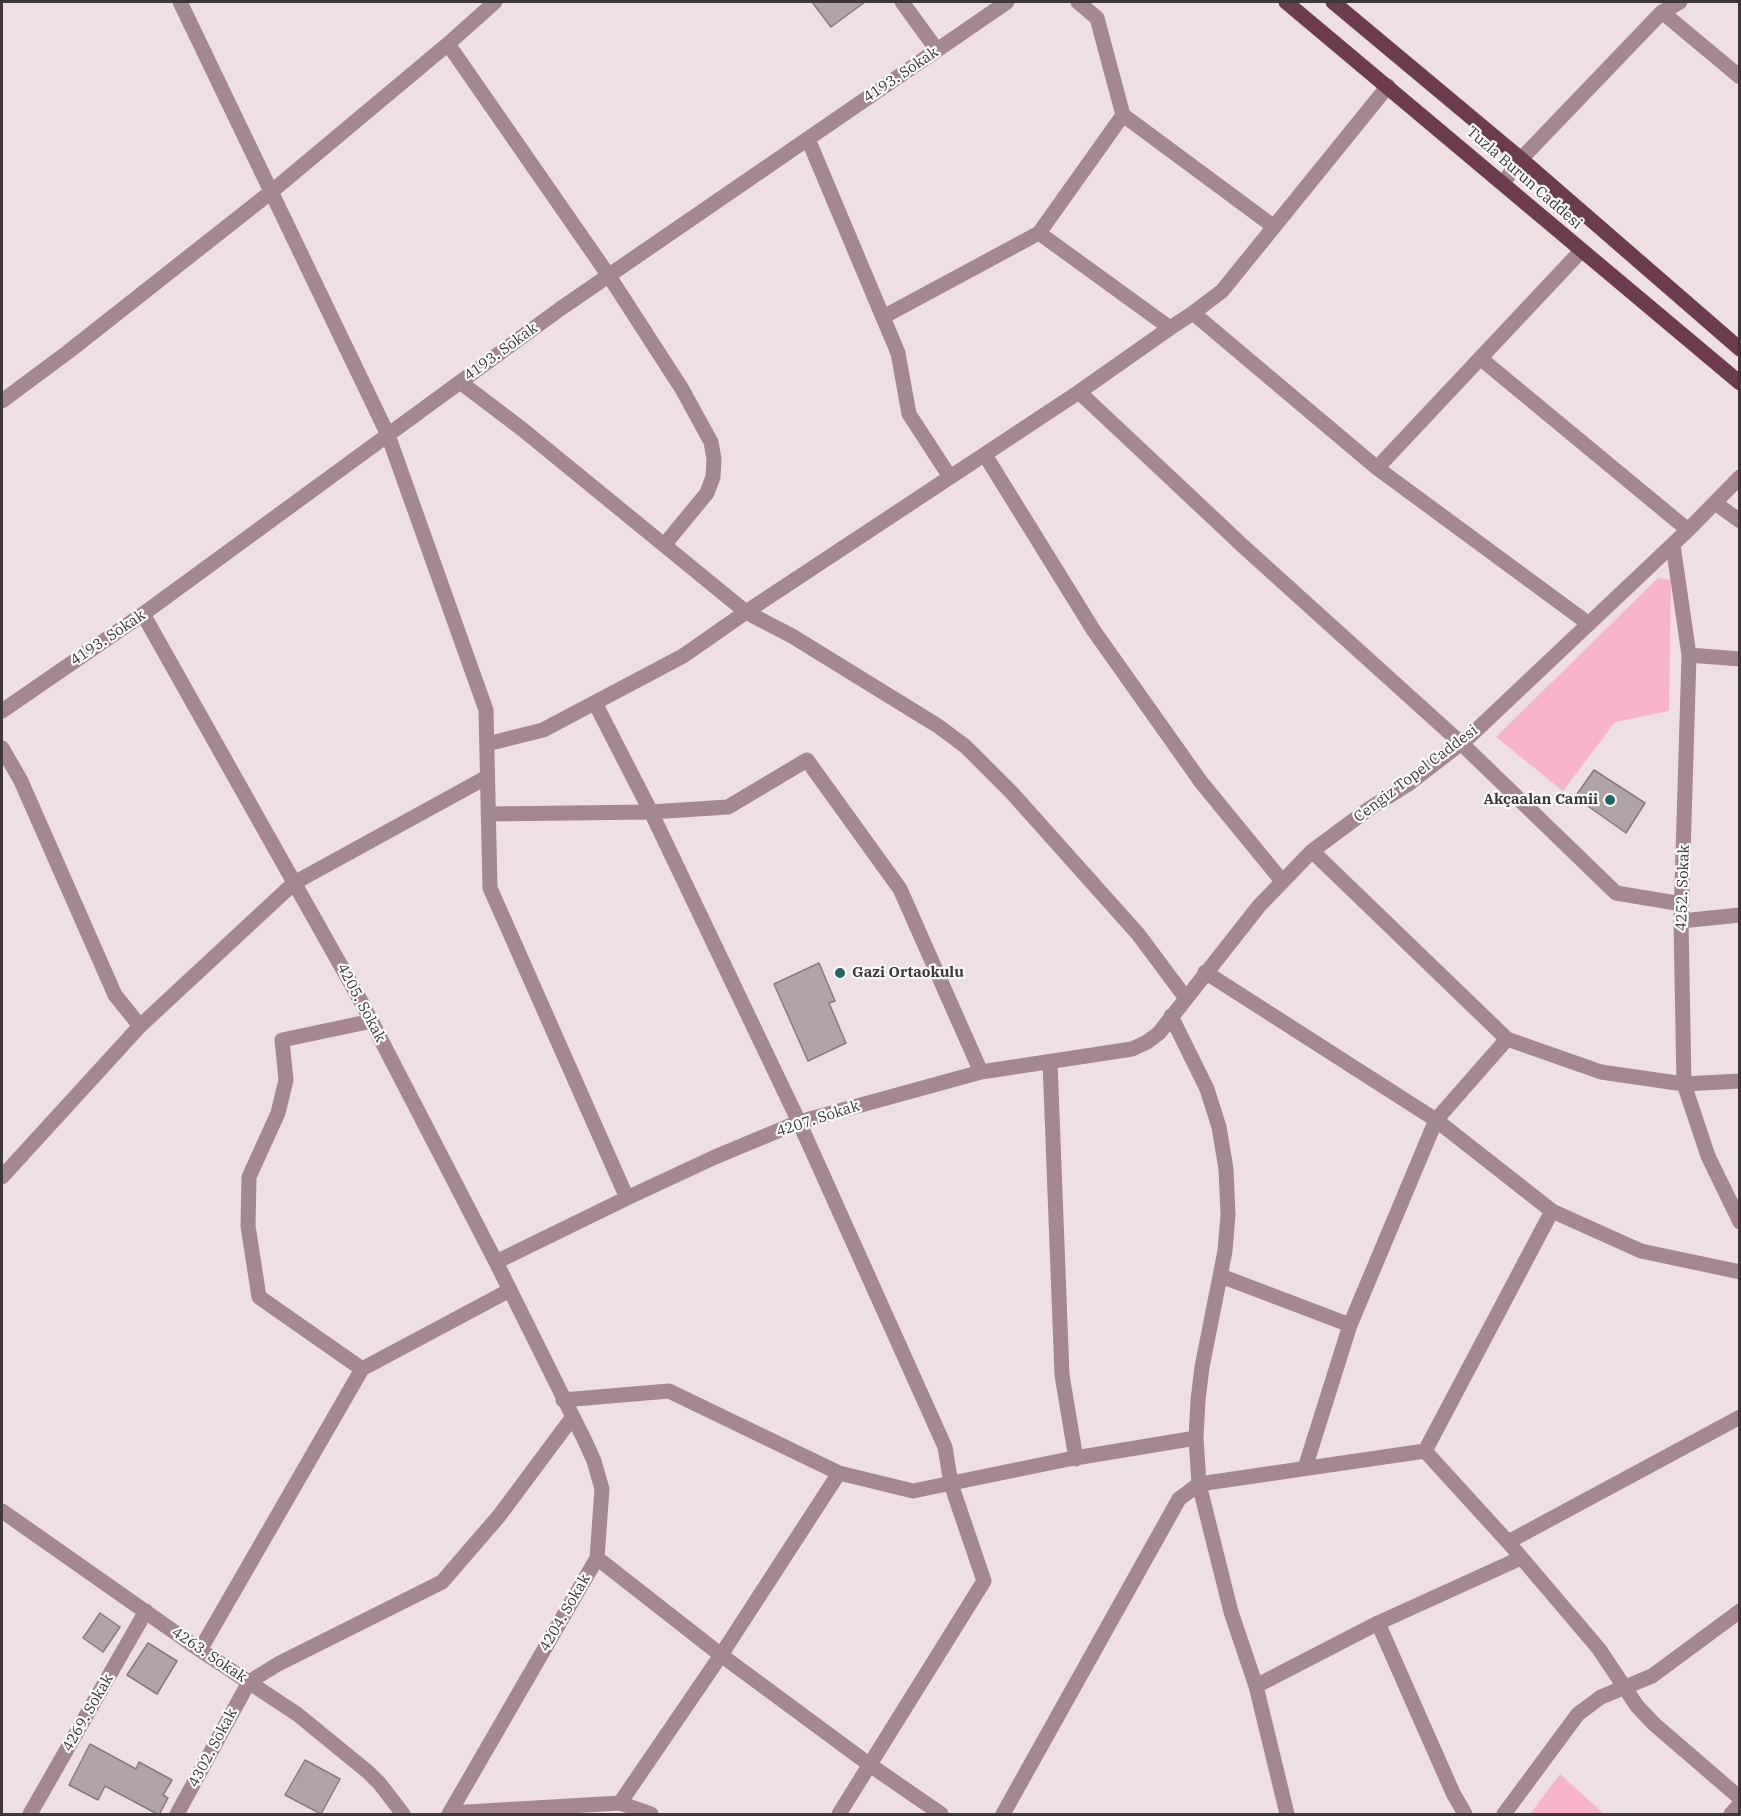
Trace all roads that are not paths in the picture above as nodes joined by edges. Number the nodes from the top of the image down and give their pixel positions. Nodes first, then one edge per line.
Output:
1 (180, 2) edge
2 (495, 2) edge
3 (902, 2) edge
4 (1007, 2) edge
5 (1078, 2) edge
6 (1286, 2) edge
7 (1333, 2) edge
8 (1680, 2) edge
9 (1662, 12) junction
10 (448, 44) junction
11 (937, 50) junction
12 (1740, 77) edge
13 (1388, 86) junction
14 (1123, 115) junction
15 (808, 139) junction
16 (1521, 159) junction
17 (1503, 183) junction
18 (271, 192) junction
19 (1273, 226) junction
20 (1039, 233) junction
21 (1581, 250) junction
22 (609, 276) junction
23 (1193, 313) junction
24 (883, 317) junction
25 (1170, 328) junction
26 (1740, 349) edge
27 (1480, 358) junction
28 (460, 382) junction
29 (1740, 383) edge
30 (1079, 392) junction
31 (2, 401) edge
32 (388, 435) junction
33 (985, 455) junction
34 (1377, 468) junction
35 (950, 477) junction
36 (1740, 477) edge
37 (1715, 502) junction
38 (1740, 521) edge
39 (1688, 531) junction
40 (665, 544) junction
41 (1673, 545) junction
42 (746, 612) junction
43 (143, 614) junction
44 (1589, 624) junction
45 (1689, 655) junction
46 (1740, 660) edge
47 (595, 703) junction
48 (2, 711) edge
49 (487, 744) junction
50 (1461, 744) junction
51 (2, 748) edge
52 (488, 777) junction
53 (651, 812) junction
54 (488, 814) junction
55 (1312, 851) junction
56 (1282, 881) junction
57 (294, 883) junction
58 (1682, 904) junction
59 (1740, 915) edge
60 (1681, 921) junction
61 (1205, 972) junction
62 (1185, 998) junction
63 (1171, 1016) junction
64 (372, 1021) junction
65 (140, 1026) junction
66 (1159, 1034) joint
67 (1507, 1039) junction
68 (1050, 1062) junction
69 (981, 1072) junction
70 (1740, 1081) edge
71 (1683, 1084) junction
72 (1436, 1120) junction
73 (799, 1122) junction
74 (2, 1177) edge
75 (627, 1198) junction
76 (1552, 1211) junction
77 (1740, 1222) edge
78 (496, 1262) junction
79 (1740, 1272) edge
80 (1221, 1276) junction
81 (510, 1290) junction
82 (1350, 1325) junction
83 (362, 1370) junction
84 (563, 1400) junction
85 (1740, 1417) edge
86 (572, 1418) junction
87 (1196, 1438) junction
88 (1425, 1451) junction
89 (1076, 1459) junction
90 (1305, 1468) junction
91 (839, 1473) junction
92 (951, 1484) junction
93 (1199, 1484) junction
94 (2, 1511) edge
95 (1508, 1542) junction
96 (597, 1558) junction
97 (1521, 1558) junction
98 (146, 1611) junction
99 (1740, 1611) edge
100 (1378, 1623) junction
101 (200, 1650) junction
102 (722, 1655) junction
103 (249, 1682) junction
104 (1256, 1686) junction
105 (1625, 1688) junction
106 (870, 1765) junction
107 (1740, 1798) edge
108 (620, 1803) junction
109 (1740, 1804) edge
110 (449, 1814) edge
111 (30, 1815) edge
112 (177, 1815) edge
113 (404, 1815) edge
114 (651, 1815) edge
115 (839, 1815) edge
116 (941, 1815) edge
117 (1003, 1815) edge
118 (1287, 1815) edge
119 (1465, 1815) edge
120 (1504, 1815) edge
121 (1731, 1815) edge

1 - 18 street
2 - 10 street
3 - 11 street
4 - 11 street, 4193. Sokak
5 - 14 street
6 - 13 main road, Tuzla Burun Caddesi
7 - 16 main road, Tuzla Burun Caddesi
8 - 9 street
9 - 12 street
9 - 16 street
10 - 18 street
10 - 22 street
11 - 15 street, 4193. Sokak
13 - 17 main road, Tuzla Burun Caddesi
13 - 19 street
14 - 19 street
14 - 20 street
15 - 22 street, 4193. Sokak
15 - 24 street
16 - 17 street
16 - 26 main road, Tuzla Burun Caddesi
17 - 21 main road, Tuzla Burun Caddesi
18 - 31 street
18 - 32 street
19 - 23 street
20 - 24 street
20 - 25 street
21 - 27 street
21 - 29 main road, Tuzla Burun Caddesi
22 - 28 street, 4193. Sokak
22 - 40 street
23 - 25 street
23 - 34 street
24 - 35 street
25 - 30 street
27 - 34 street
27 - 39 street
28 - 32 street, 4193. Sokak
28 - 40 street
30 - 33 street
30 - 50 street
32 - 43 street, 4193. Sokak
32 - 49 street
33 - 35 street
33 - 56 street
34 - 44 street
35 - 42 street
36 - 37 street, Cengiz Topel Caddesi
37 - 38 street
37 - 39 street, Cengiz Topel Caddesi
39 - 41 street, Cengiz Topel Caddesi
40 - 42 street
41 - 44 street, Cengiz Topel Caddesi
41 - 45 street, 4252. Sokak
42 - 47 street
42 - 62 street
43 - 48 street, 4193. Sokak
43 - 57 street, 4205. Sokak
44 - 50 street, Cengiz Topel Caddesi
45 - 46 street
45 - 58 street, 4252. Sokak
47 - 49 street
47 - 53 street
49 - 52 street
50 - 55 street, Cengiz Topel Caddesi
50 - 58 street
51 - 65 street
52 - 54 street
52 - 57 street
53 - 54 street
53 - 69 street
53 - 73 street
54 - 75 street
55 - 56 street, Cengiz Topel Caddesi
55 - 67 street
56 - 61 street, Cengiz Topel Caddesi
57 - 64 street, 4205. Sokak
57 - 65 street
58 - 60 street, 4252. Sokak
59 - 60 street
60 - 71 street, 4252. Sokak
61 - 62 street, Cengiz Topel Caddesi
61 - 72 street
62 - 63 street, Cengiz Topel Caddesi
63 - 66 street, Cengiz Topel Caddesi
63 - 80 street
64 - 78 street, 4205. Sokak
64 - 83 street
65 - 74 street
66 - 68 street, 4207. Sokak
67 - 71 street
67 - 72 street
68 - 69 street, 4207. Sokak
68 - 89 street
69 - 73 street, 4207. Sokak
70 - 71 street
71 - 77 street, 4252. Sokak
72 - 76 street
72 - 82 street
73 - 75 street, 4207. Sokak
73 - 92 street
75 - 78 street, 4207. Sokak
76 - 79 street
76 - 88 street
78 - 81 street, 4205. Sokak
80 - 82 street
80 - 87 street
81 - 83 street
81 - 84 street, 4205. Sokak
82 - 90 street
83 - 101 street
84 - 86 street, 4204. Sokak
84 - 91 street
85 - 95 street
86 - 96 street, 4204. Sokak
86 - 103 street
87 - 89 street
87 - 93 street
88 - 90 street
88 - 95 street
89 - 92 street
90 - 93 street
91 - 92 street
91 - 102 street
92 - 106 street
93 - 104 street
93 - 117 street
94 - 98 street, 4263. Sokak
95 - 97 street
96 - 102 street
96 - 110 street, 4204. Sokak
97 - 100 street
97 - 105 street
98 - 101 street, 4263. Sokak
98 - 111 street, 4269. Sokak
99 - 105 street
100 - 104 street
100 - 119 street
101 - 103 street, 4263. Sokak
102 - 106 street
102 - 108 street
103 - 112 street, 4302. Sokak
103 - 113 street, 4263. Sokak
104 - 118 street
105 - 107 street
105 - 120 street
106 - 115 street
106 - 116 street
108 - 110 street
108 - 114 street
109 - 121 street

